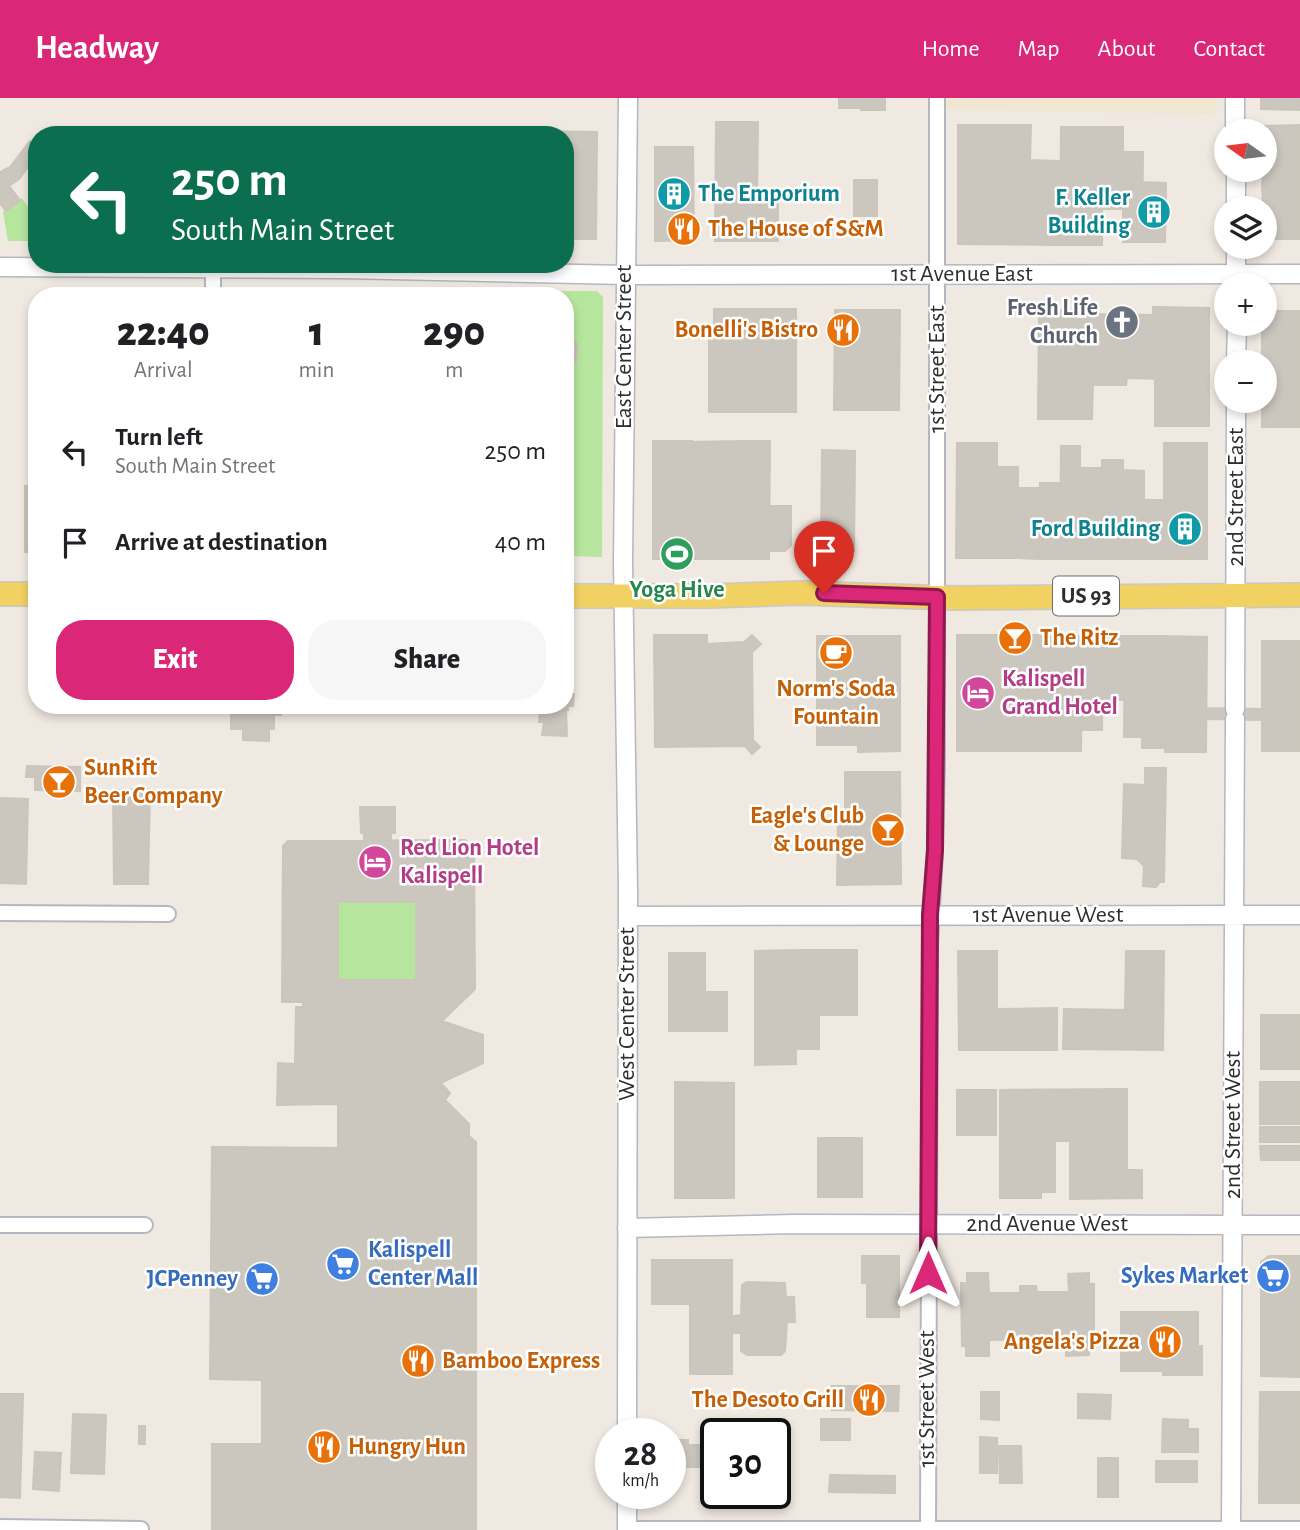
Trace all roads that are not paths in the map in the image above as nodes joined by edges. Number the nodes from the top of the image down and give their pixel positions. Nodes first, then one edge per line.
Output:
1 (628, 98) edge
2 (937, 98) edge
3 (1235, 98) edge
4 (1236, 119) edge
5 (0, 267) edge
6 (28, 267) edge
7 (531, 273) edge
8 (937, 274) junction
9 (1300, 274) edge
10 (625, 275) junction
11 (1277, 276) edge
12 (1214, 280) edge
13 (1236, 413) edge
14 (0, 594) edge
15 (28, 594) edge
16 (1235, 594) junction
17 (1300, 595) edge
18 (574, 596) edge
19 (625, 596) junction
20 (937, 597) junction
21 (0, 913) edge
22 (168, 914) dead end
23 (930, 915) junction
24 (1300, 915) edge
25 (628, 916) junction
26 (1234, 916) junction
27 (928, 1224) junction
28 (1233, 1224) junction
29 (0, 1225) edge
30 (145, 1225) dead end
31 (1300, 1225) edge
32 (627, 1228) junction
33 (627, 1418) edge
34 (626, 1509) edge
35 (0, 1527) edge
36 (141, 1529) edge
37 (928, 1529) edge
38 (1300, 1529) edge
39 (627, 1530) edge
40 (1231, 1530) edge

1 - 10 street, East Center Street
2 - 8 street, 1st Street East
3 - 4 street
5 - 6 street, 1st Avenue East
7 - 10 street, 1st Avenue East
8 - 10 street, 1st Avenue East
8 - 12 street, 1st Avenue East
8 - 20 street, 1st Street East
9 - 11 street, 1st Avenue East
10 - 19 street, East Center Street
13 - 16 street, 2nd Street East
14 - 15 main road
16 - 17 main road, US 93
16 - 20 main road, US 93
16 - 26 street, 2nd Street West
18 - 19 main road, US 93
19 - 20 main road, US 93
19 - 25 street, West Center Street
20 - 23 street, 1st Street West
21 - 22 street
23 - 25 street, 1st Avenue West
23 - 26 street, 1st Avenue West
23 - 27 street, 1st Street West
24 - 26 street, 1st Avenue West
25 - 32 street, West Center Street
26 - 28 street, 2nd Street West
27 - 28 street, 2nd Avenue West
27 - 32 street, 2nd Avenue West
27 - 37 street, 1st Street West
28 - 31 street, 2nd Avenue West
28 - 40 street, 2nd Street West
29 - 30 street
32 - 33 street, West Center Street
34 - 39 street
35 - 36 street
37 - 39 street
37 - 40 street
38 - 40 street

